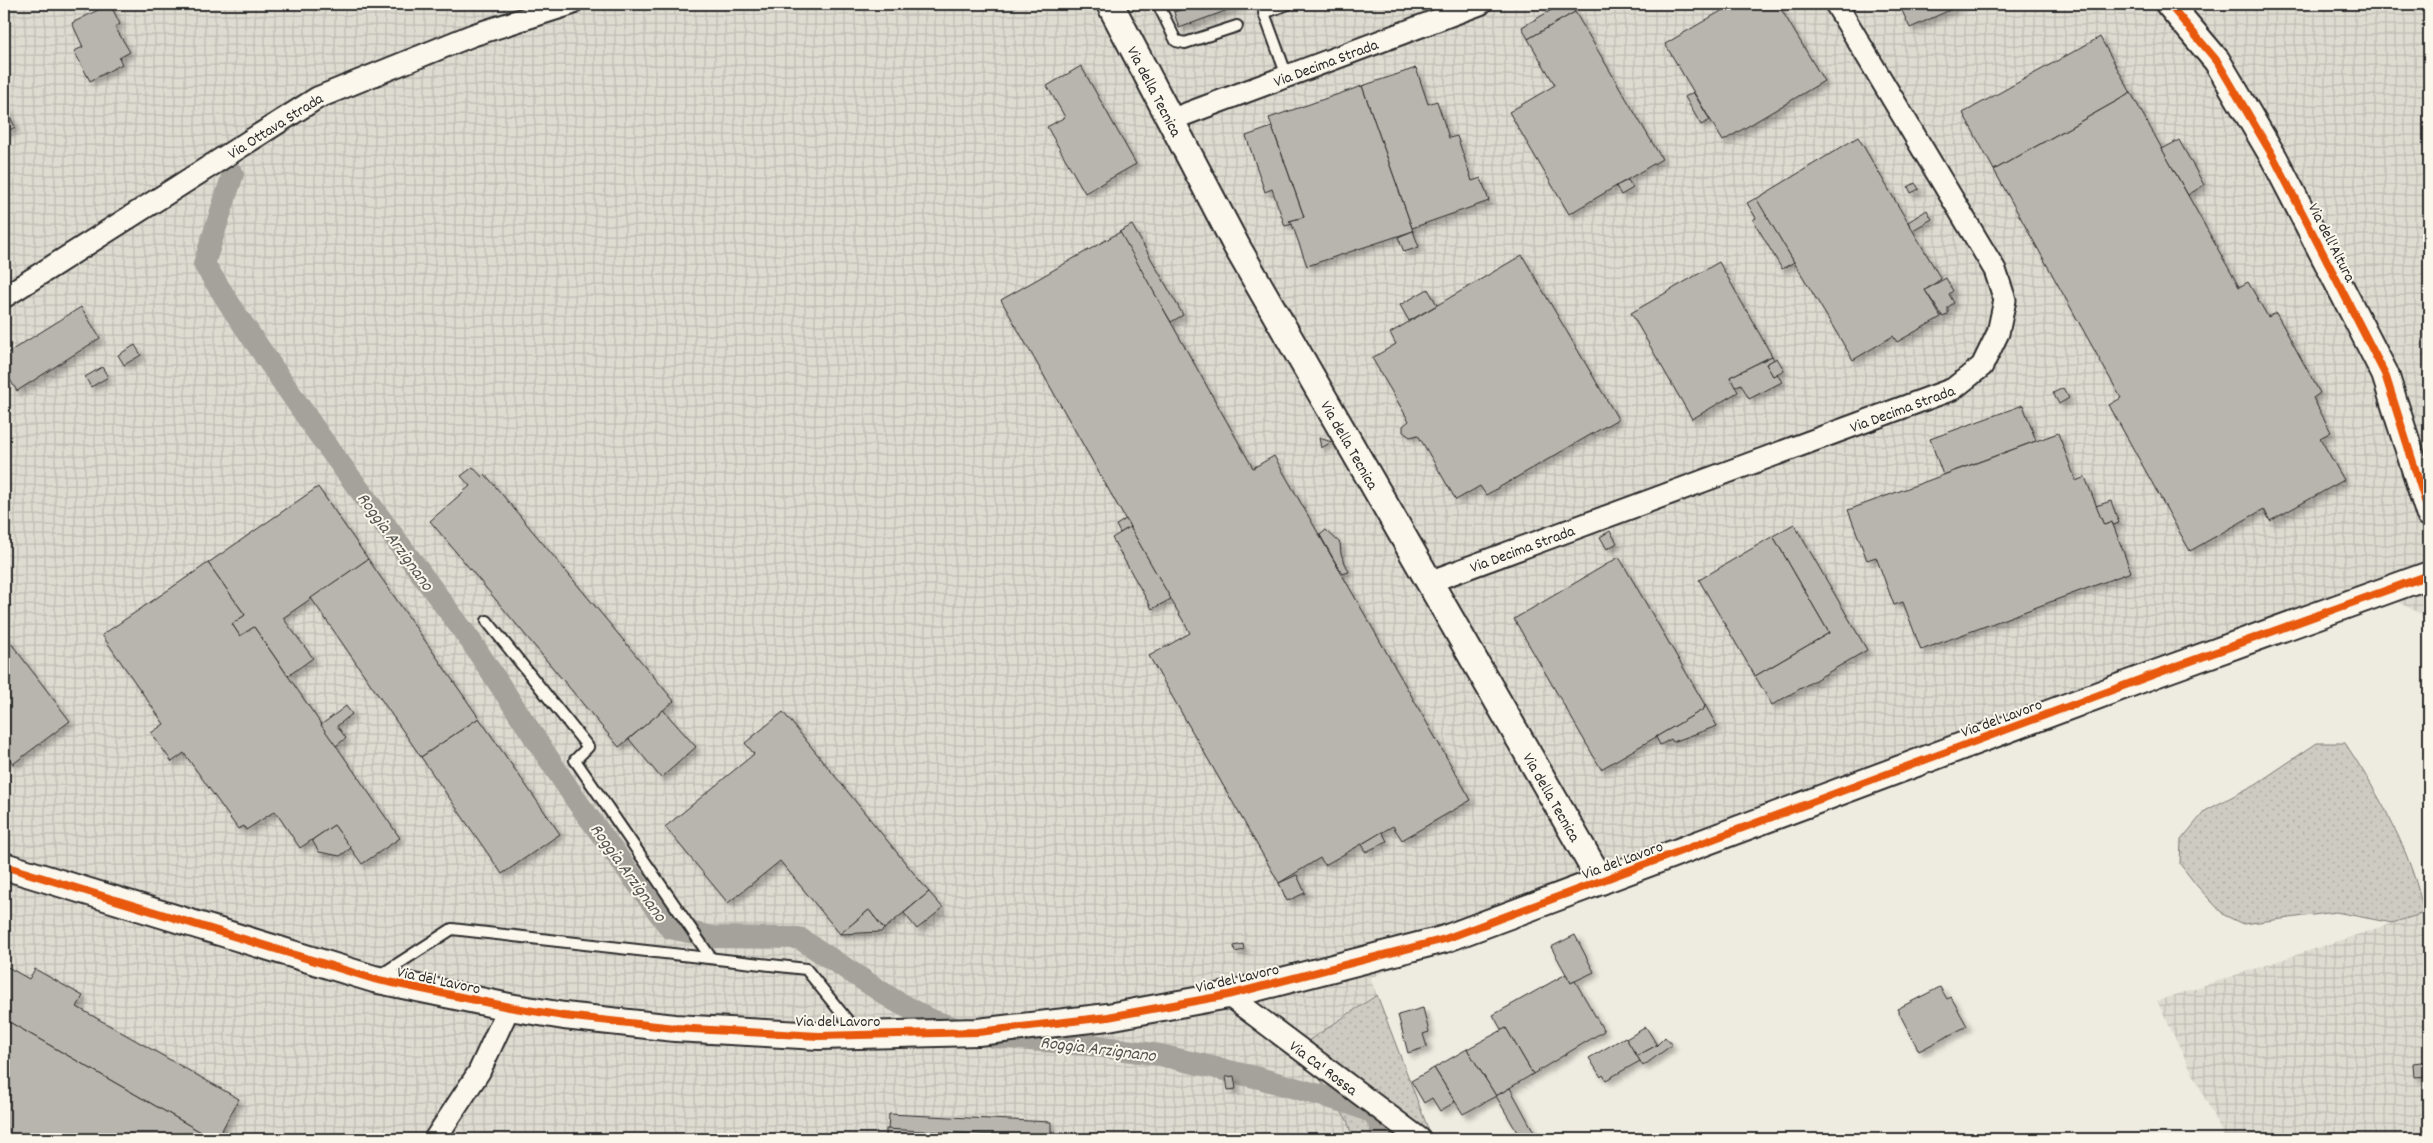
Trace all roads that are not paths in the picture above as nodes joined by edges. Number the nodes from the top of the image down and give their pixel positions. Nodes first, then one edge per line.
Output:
1 (571, 4) edge
2 (1110, 4) edge
3 (1158, 4) edge
4 (1288, 4) edge
5 (1480, 4) edge
6 (1836, 4) edge
7 (2170, 4) edge
8 (1237, 26) dead end
9 (1287, 76) junction
10 (1170, 120) junction
11 (4, 297) edge
12 (2429, 513) edge
13 (2429, 576) edge
14 (1429, 582) junction
15 (486, 620) dead end
16 (4, 866) edge
17 (1601, 882) junction
18 (711, 958) junction
19 (374, 979) junction
20 (1228, 995) junction
21 (509, 1007) junction
22 (859, 1035) junction
23 (435, 1139) edge
24 (1420, 1139) edge

1 - 11 street, Via Ottava Strada
2 - 10 street, Via della Tecnica
3 - 8 lane
4 - 9 lane
5 - 9 street, Via Decima Strada
6 - 14 street, Via Decima Strada
7 - 12 street, Via dell'Altura
9 - 10 street, Via Decima Strada
10 - 14 street, Via della Tecnica
13 - 17 street, Via del Lavoro
14 - 17 street, Via della Tecnica
15 - 18 lane
16 - 19 street, Via del Lavoro
17 - 20 street, Via del Lavoro
18 - 19 lane
18 - 22 lane
19 - 21 street, Via del Lavoro
20 - 22 street, Via del Lavoro
20 - 24 street, Via Ca' Rossa
21 - 22 street, Via del Lavoro
21 - 23 street

